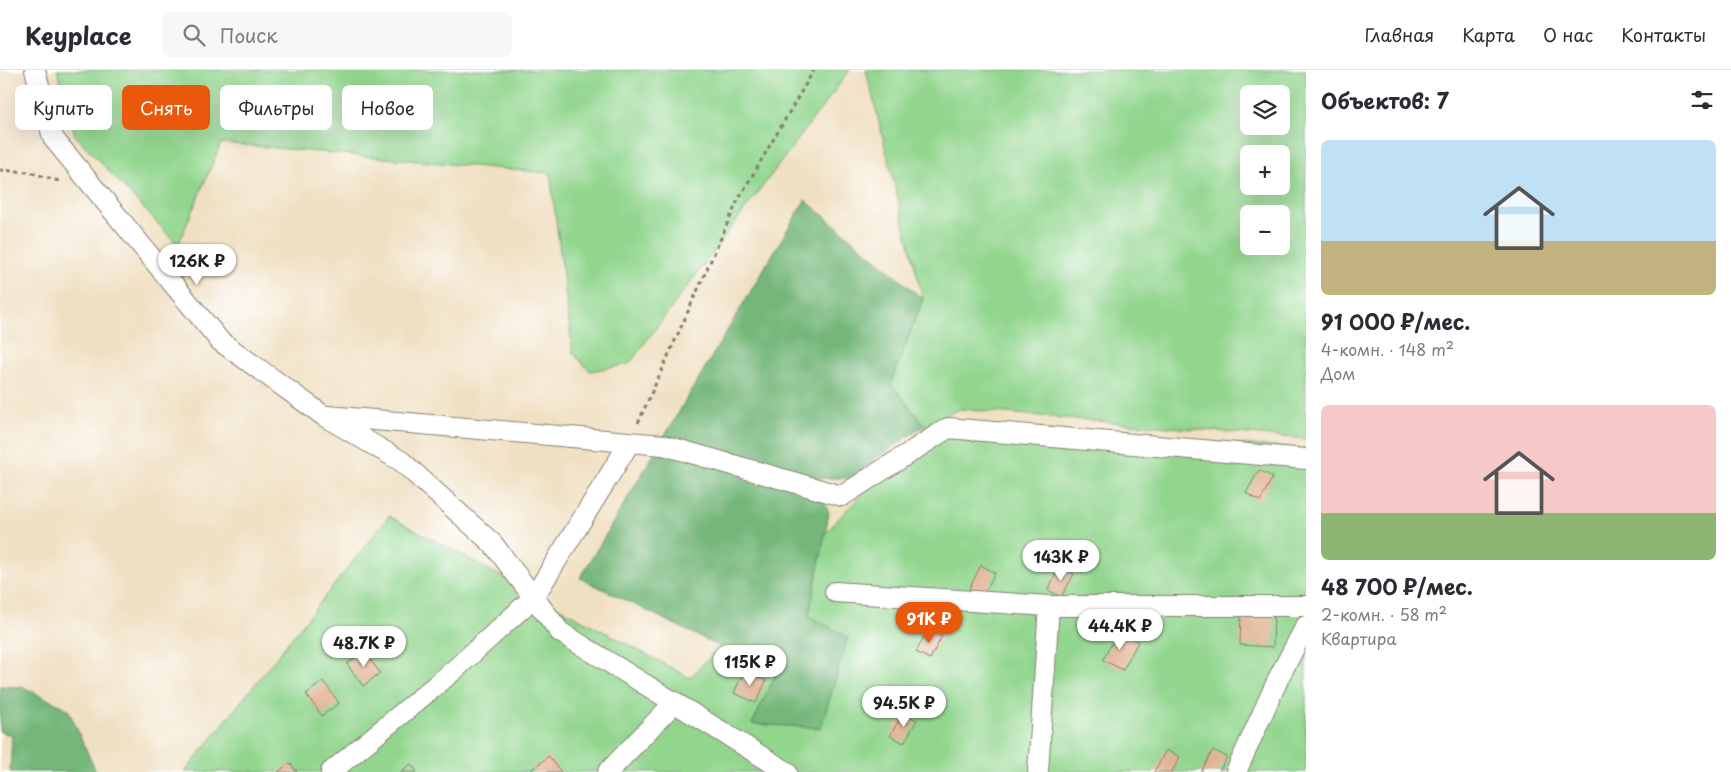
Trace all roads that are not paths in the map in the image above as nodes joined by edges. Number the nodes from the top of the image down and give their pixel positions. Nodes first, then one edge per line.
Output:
1 (35, 70) edge
2 (324, 416) junction
3 (630, 442) junction
4 (1306, 459) edge
5 (835, 592) dead end
6 (534, 597) junction
7 (1049, 606) junction
8 (1306, 606) edge
9 (1306, 626) edge
10 (675, 702) junction
11 (331, 772) edge
12 (608, 772) edge
13 (788, 772) edge
14 (1038, 772) edge
15 (1236, 772) edge

1 - 2 street
2 - 3 street
2 - 6 street
3 - 4 street
3 - 6 street
5 - 7 street
6 - 10 street
6 - 11 street
7 - 8 street
7 - 14 street
9 - 15 street
10 - 12 street
10 - 13 street

